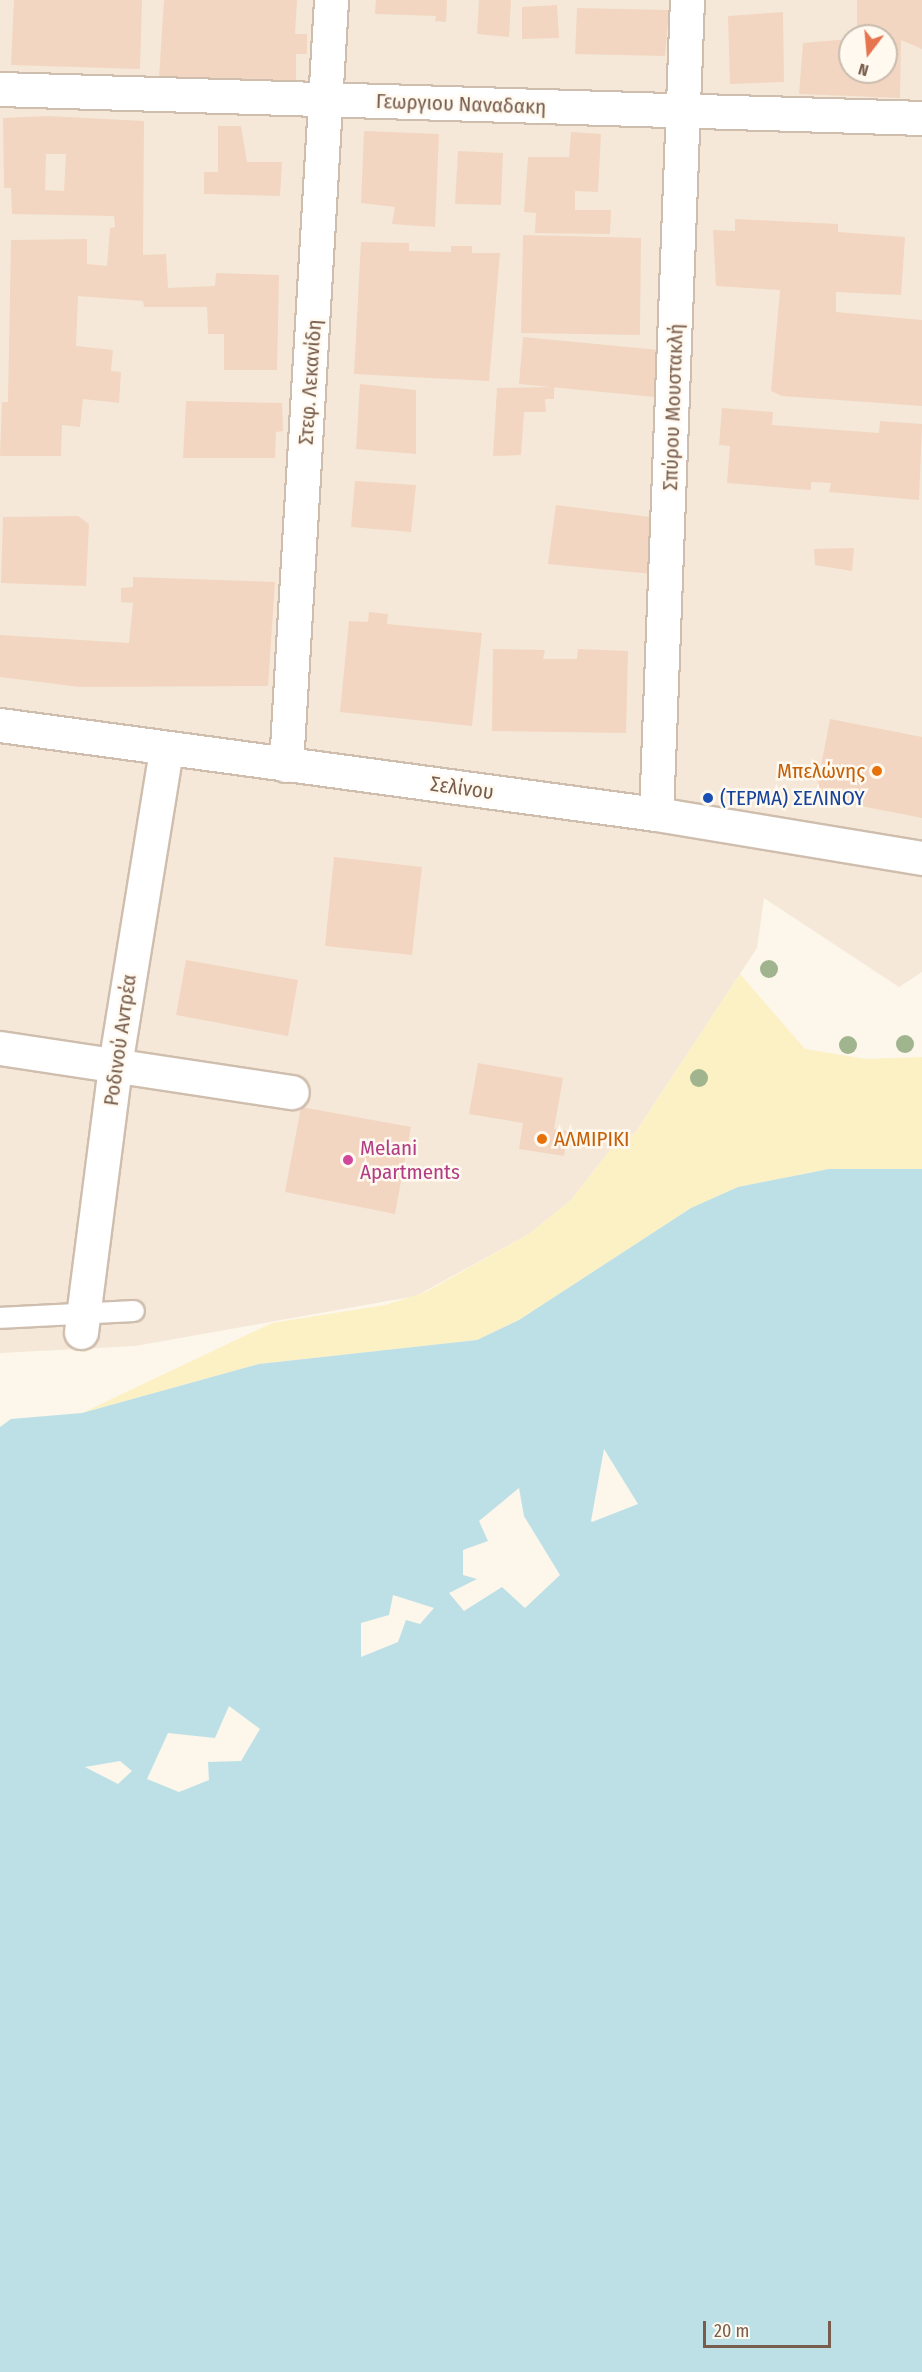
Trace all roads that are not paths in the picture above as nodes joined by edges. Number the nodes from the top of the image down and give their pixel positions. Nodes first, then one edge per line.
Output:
1 (331, 0) edge
2 (687, 0) edge
3 (0, 89) edge
4 (328, 100) junction
5 (685, 111) junction
6 (922, 118) edge
7 (0, 725) edge
8 (166, 749) junction
9 (286, 765) junction
10 (656, 813) junction
11 (922, 858) edge
12 (0, 1048) edge
13 (115, 1065) junction
14 (292, 1092) dead end
15 (134, 1311) dead end
16 (0, 1318) edge
17 (82, 1323) junction

1 - 4 street, Στεφ. Λεκανίδη
2 - 5 street, Σπύρου Μουστακλή
3 - 4 street, Γεωργιου Ναναδακη
4 - 5 street, Γεωργιου Ναναδακη
4 - 9 street, Στεφ. Λεκανίδη
5 - 6 street, Γεωργιου Ναναδακη
5 - 10 street, Σπύρου Μουστακλή
7 - 8 street, Σελίνου
8 - 9 street, Σελίνου
8 - 13 street, Ροδινού Αντρέα
9 - 10 street, Σελίνου
10 - 11 street, Σελίνου
12 - 13 street
13 - 14 street
13 - 17 street, Ροδινού Αντρέα
15 - 17 lane
16 - 17 lane

